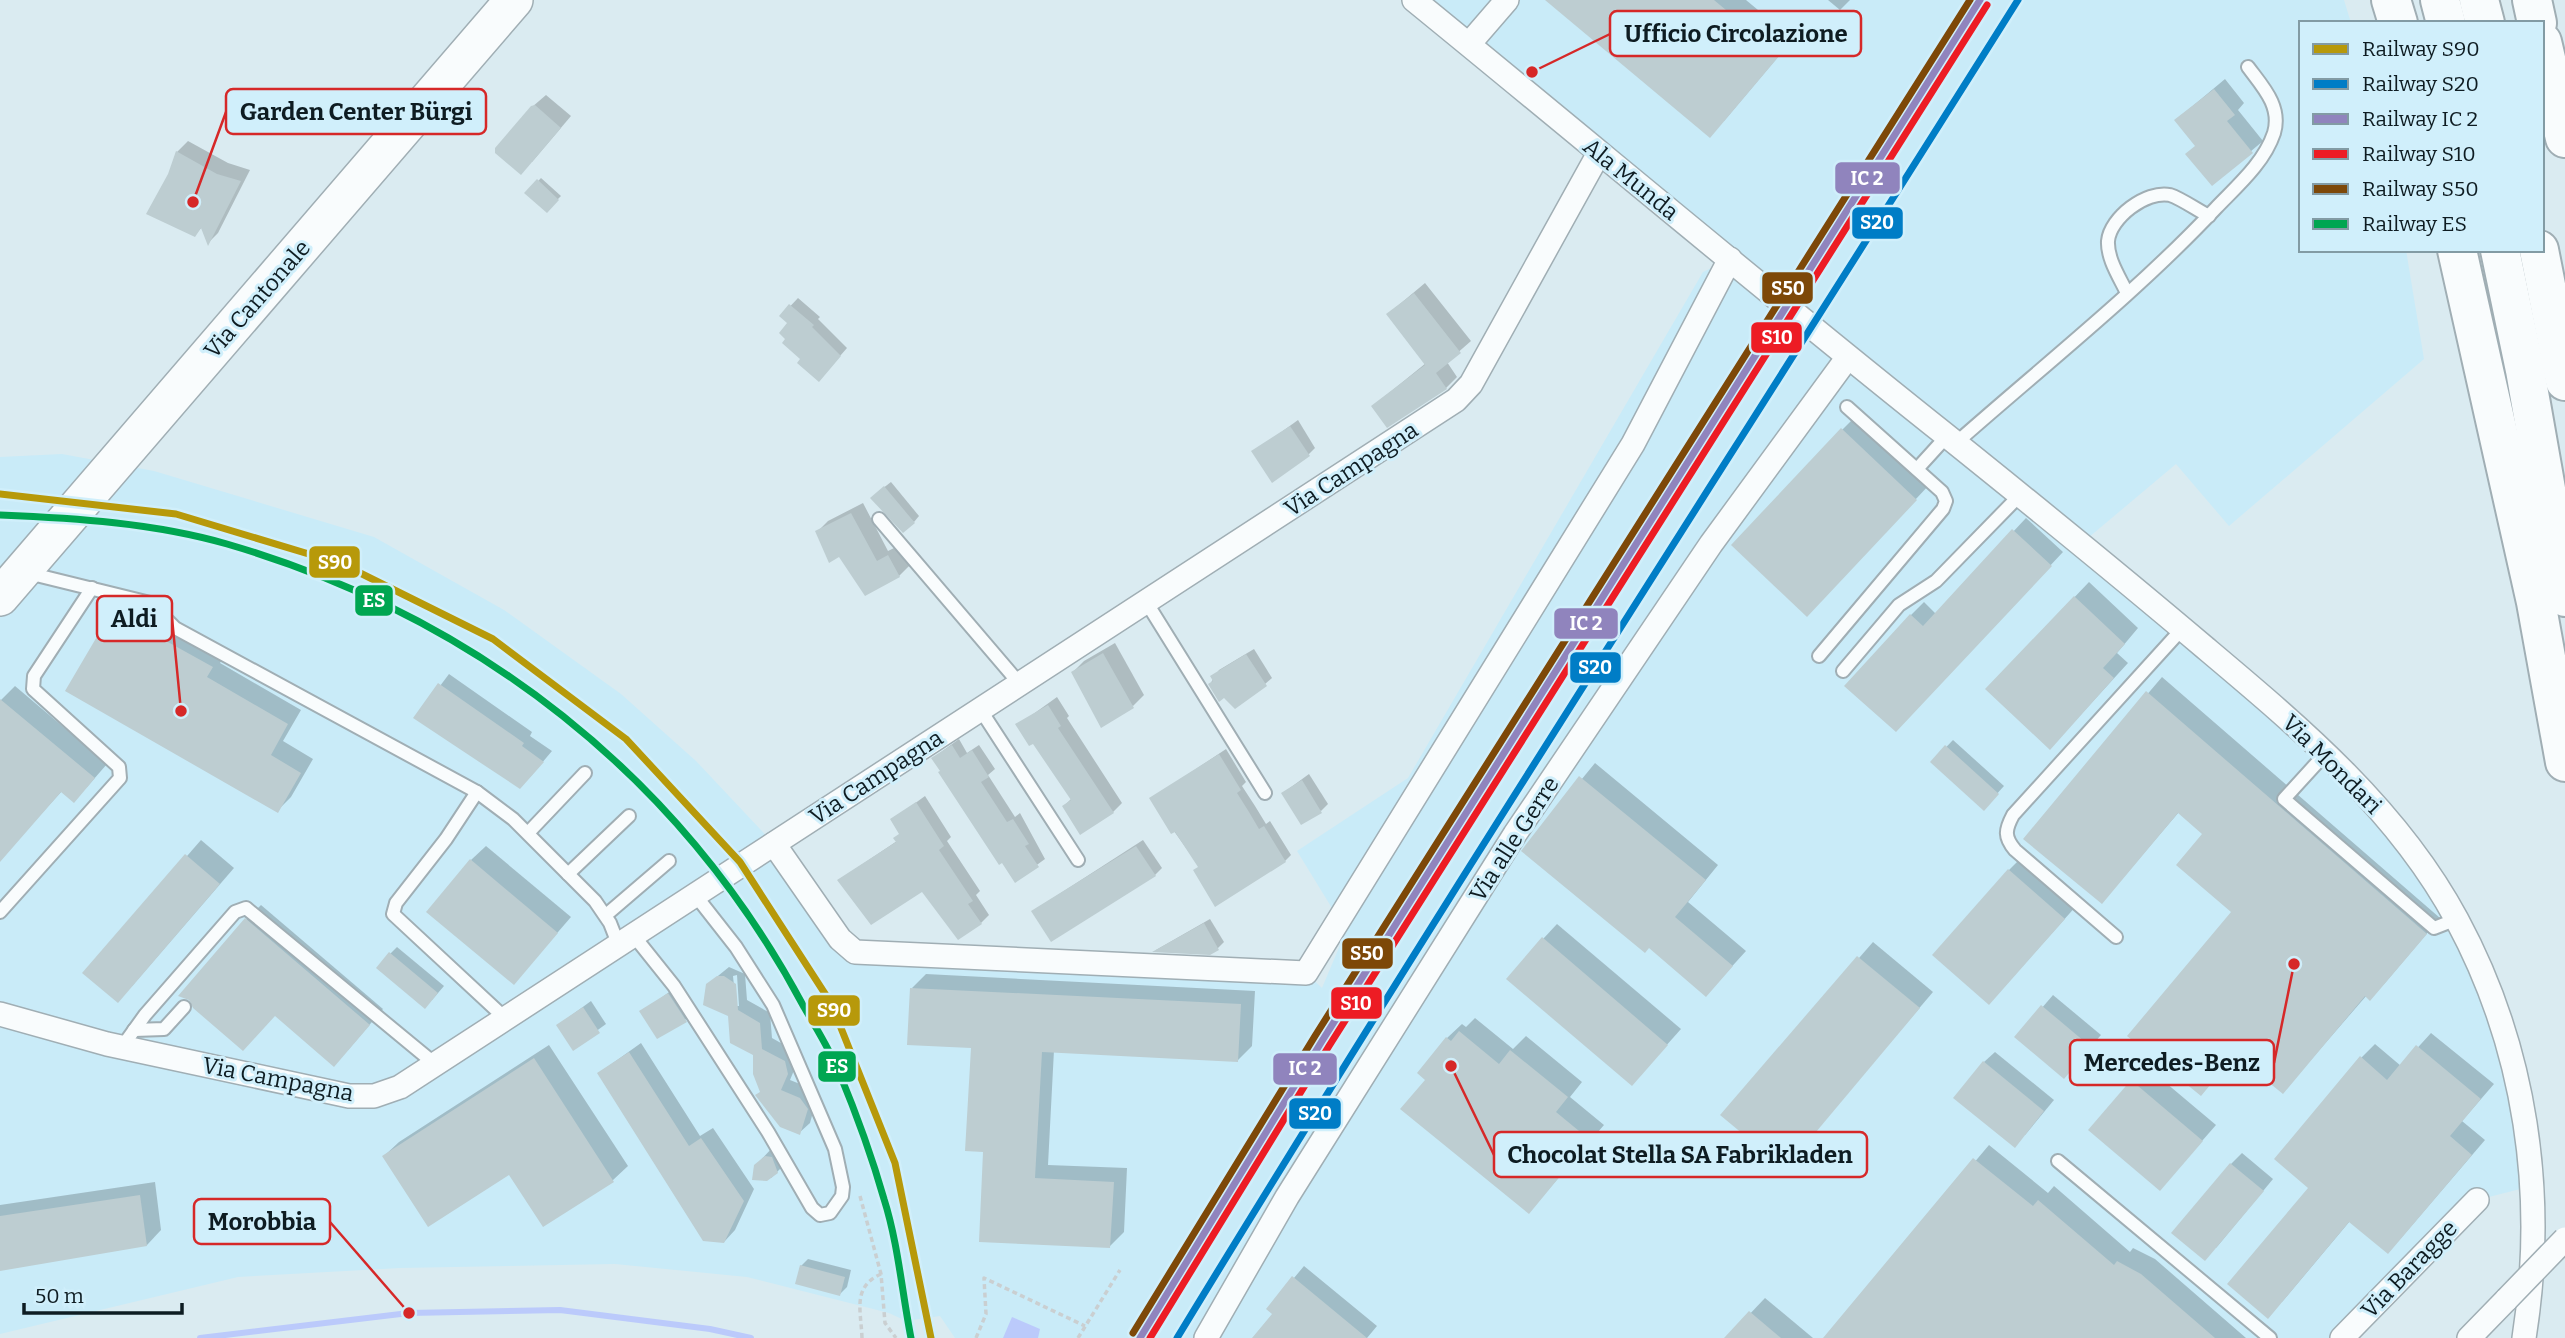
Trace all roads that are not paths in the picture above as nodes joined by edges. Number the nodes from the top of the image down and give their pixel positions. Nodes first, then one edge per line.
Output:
1 (514, 0) edge
2 (1414, 0) edge
3 (1507, 0) edge
4 (2391, 0) edge
5 (2440, 0) edge
6 (2479, 0) edge
7 (2532, 0) edge
8 (2397, 21) edge
9 (2445, 21) edge
10 (2484, 21) edge
11 (2537, 21) edge
12 (1469, 44) junction
13 (2544, 50) edge
14 (2248, 66) dead end
15 (2565, 138) edge
16 (1599, 153) junction
17 (2209, 216) junction
18 (2457, 252) edge
19 (2500, 252) edge
20 (2539, 252) edge
21 (1730, 260) junction
22 (2127, 293) junction
23 (1848, 357) junction
24 (2565, 381) edge
25 (1847, 407) dead end
26 (1951, 440) junction
27 (1917, 469) junction
28 (2020, 495) junction
29 (879, 519) dead end
30 (11, 584) edge
31 (92, 588) junction
32 (2565, 597) edge
33 (1145, 600) junction
34 (2182, 629) junction
35 (1819, 656) dead end
36 (1843, 671) dead end
37 (1019, 683) junction
38 (980, 709) junction
39 (2326, 753) junction
40 (2565, 762) edge
41 (584, 773) dead end
42 (477, 792) junction
43 (1265, 793) dead end
44 (629, 816) dead end
45 (528, 833) junction
46 (774, 844) junction
47 (1078, 860) dead end
48 (669, 861) dead end
49 (568, 874) junction
50 (695, 896) junction
51 (0, 912) edge
52 (606, 915) junction
53 (2457, 919) junction
54 (2116, 937) dead end
55 (626, 941) junction
56 (184, 1007) dead end
57 (0, 1014) edge
58 (506, 1019) junction
59 (128, 1038) junction
60 (435, 1064) junction
61 (2058, 1161) dead end
62 (2477, 1200) dead end
63 (2565, 1239) edge
64 (1206, 1338) edge
65 (2270, 1338) edge
66 (2342, 1338) edge
67 (2469, 1338) edge
68 (2524, 1338) edge

1 - 30 main road, Via Cantonale
2 - 12 street, Ala Munda
3 - 12 street
4 - 8 highway
5 - 9 highway
6 - 10 highway
7 - 11 highway
12 - 16 street, Ala Munda
13 - 15 highway
14 - 17 lane
16 - 21 street, Ala Munda
16 - 33 street, Via Campagna
17 - 22 lane
17 - 22 lane
18 - 40 highway
19 - 32 highway
20 - 24 highway
21 - 23 street, Ala Munda
21 - 46 street
22 - 26 lane
23 - 26 street, Via Mondari
23 - 64 street, Via alle Gerre
25 - 27 lane
26 - 27 lane
26 - 28 street, Via Mondari
27 - 35 lane
28 - 34 street, Via Mondari
28 - 36 lane
29 - 37 lane
30 - 31 lane
31 - 42 lane
31 - 51 lane
33 - 37 street, Via Campagna
33 - 43 lane
34 - 39 street, Via Mondari
34 - 54 lane
37 - 38 street, Via Campagna
38 - 46 street, Via Campagna
38 - 47 lane
39 - 53 street, Via Mondari
39 - 53 lane
41 - 45 lane
42 - 45 lane
42 - 58 lane
44 - 49 lane
45 - 49 lane
46 - 50 street, Via Campagna
48 - 52 lane
49 - 52 lane
50 - 55 street, Via Campagna
50 - 55 lane
52 - 55 lane
53 - 68 street, Via Mondari
55 - 58 street, Via Campagna
56 - 59 lane
57 - 59 street, Via Campagna
58 - 60 street, Via Campagna
59 - 60 street, Via Campagna
59 - 60 lane
61 - 65 lane
62 - 66 street, Via Baragge
63 - 67 street, bridge

